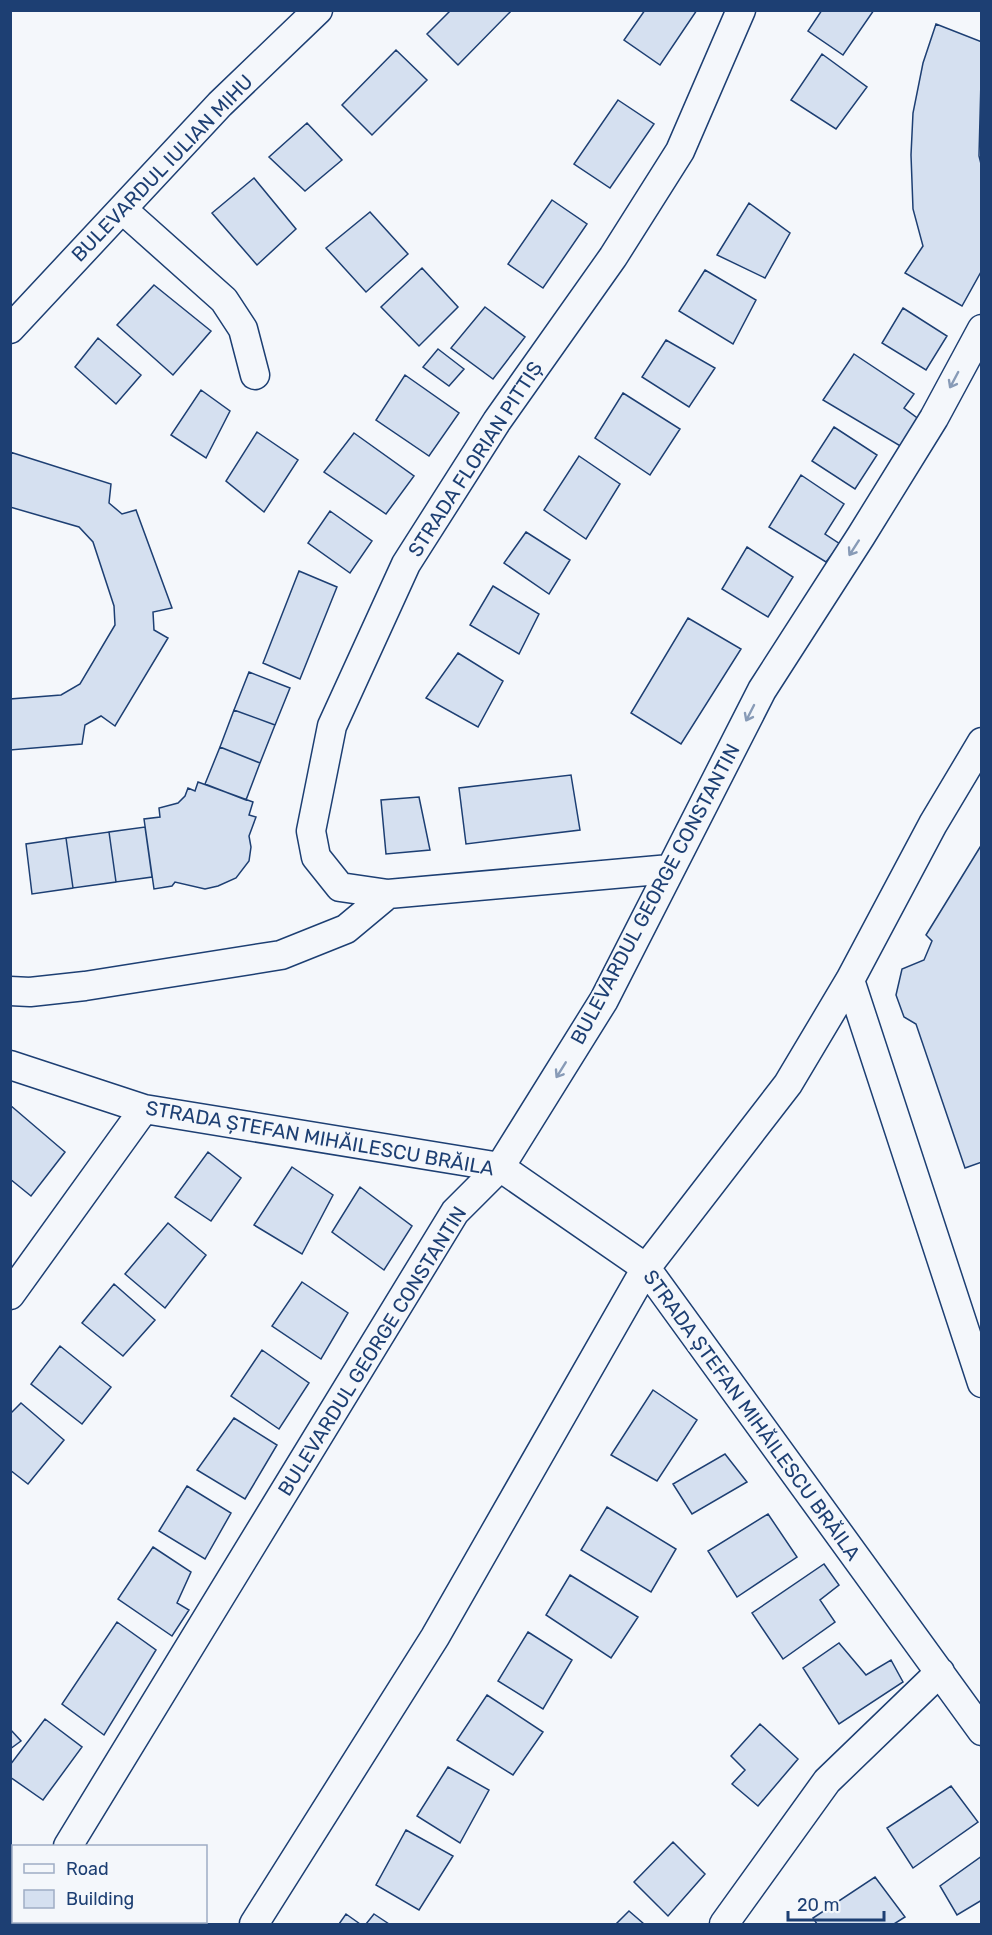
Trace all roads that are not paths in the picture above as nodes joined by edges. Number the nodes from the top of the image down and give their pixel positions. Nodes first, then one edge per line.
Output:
1 (318, 10) edge
2 (741, 10) edge
3 (122, 209) junction
4 (981, 328) edge
5 (10, 329) edge
6 (255, 375) dead end
7 (981, 742) edge
8 (670, 869) junction
9 (388, 894) junction
10 (850, 980) junction
11 (10, 991) edge
12 (10, 1065) edge
13 (144, 1109) junction
14 (500, 1167) junction
15 (646, 1268) junction
16 (10, 1295) edge
17 (981, 1383) edge
18 (940, 1672) junction
19 (981, 1731) edge
20 (69, 1845) edge
21 (728, 1922) edge
22 (254, 1924) edge

1 - 3 street, BULEVARDUL IULIAN MIHU
2 - 9 street, STRADA FLORIAN PITTIȘ
3 - 5 street, BULEVARDUL IULIAN MIHU
3 - 6 street
4 -> 8 street, BULEVARDUL GEORGE CONSTANTIN
7 - 10 street
8 - 9 street, STRADA FLORIAN PITTIȘ
8 -> 14 street, BULEVARDUL GEORGE CONSTANTIN
9 - 11 street
10 - 15 street
10 - 17 street
12 - 13 street, STRADA ȘTEFAN MIHĂILESCU BRĂILA
13 - 14 street, STRADA ȘTEFAN MIHĂILESCU BRĂILA
13 - 16 street
14 - 15 street, STRADA ȘTEFAN MIHĂILESCU BRĂILA
14 - 20 street, BULEVARDUL GEORGE CONSTANTIN
15 - 18 street, STRADA ȘTEFAN MIHĂILESCU BRĂILA
15 - 22 street
18 - 19 street, STRADA ȘTEFAN MIHĂILESCU BRĂILA
18 - 21 street

